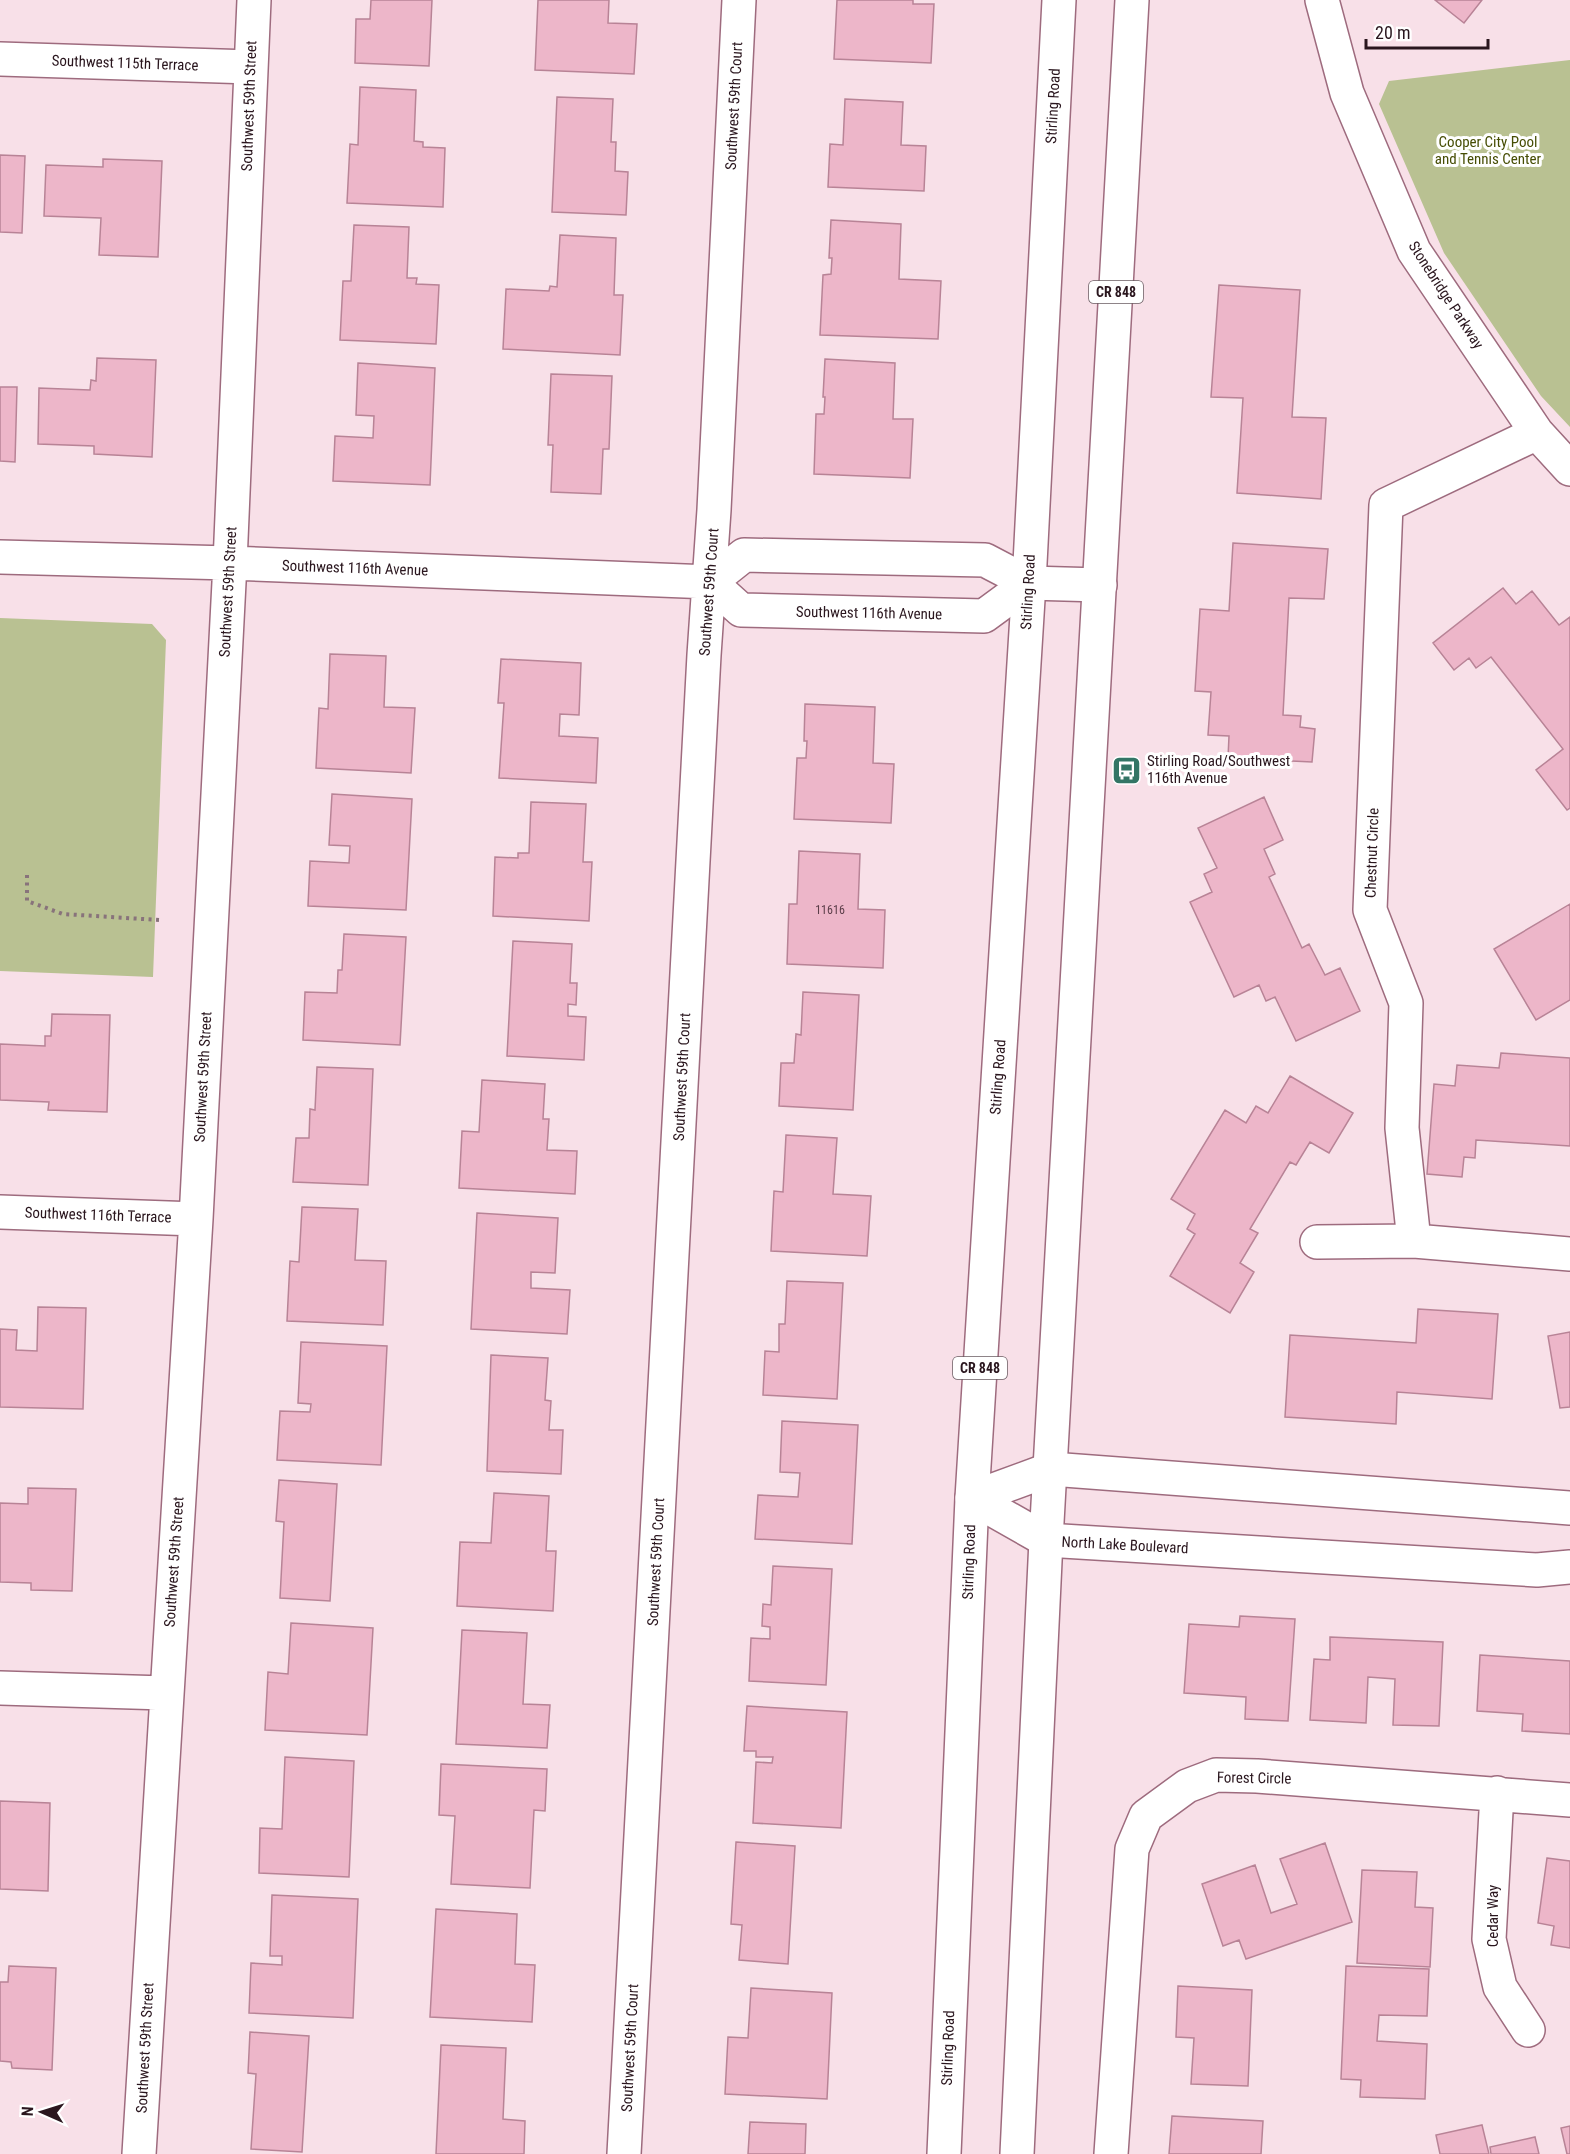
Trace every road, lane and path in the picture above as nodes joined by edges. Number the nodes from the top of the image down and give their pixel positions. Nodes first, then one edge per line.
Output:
1 (254, 0) edge
2 (739, 0) edge
3 (1059, 0) edge
4 (1132, 0) edge
5 (1322, 0) edge
6 (0, 59) edge
7 (251, 67) junction
8 (1537, 433) junction
9 (1570, 469) edge
10 (0, 557) edge
11 (230, 563) junction
12 (710, 582) junction
13 (1029, 583) junction
14 (1100, 585) junction
15 (27, 875) dead end
16 (159, 920) dead end
17 (0, 1212) edge
18 (196, 1219) junction
19 (1414, 1241) junction
20 (1317, 1242) dead end
21 (1570, 1254) edge
22 (1051, 1469) junction
23 (972, 1498) junction
24 (1570, 1508) edge
25 (1046, 1540) junction
26 (1570, 1567) edge
27 (0, 1688) edge
28 (165, 1693) junction
29 (1497, 1793) junction
30 (1570, 1800) edge
31 (1528, 2030) dead end
32 (139, 2154) edge
33 (624, 2154) edge
34 (944, 2154) edge
35 (1017, 2154) edge
36 (1112, 2154) edge

1 - 7 street, Southwest 59th Street
2 - 12 street, Southwest 59th Court
3 - 13 street, Stirling Road / CR 848
4 - 14 street, CR 848
5 - 8 street, Stonebridge Parkway
6 - 7 street, Southwest 115th Terrace
7 - 11 street, Southwest 59th Street
8 - 9 street, Stonebridge Parkway
8 - 19 street, Chestnut Circle
10 - 11 street, Southwest 116th Avenue
11 - 12 street, Southwest 116th Avenue
11 - 18 street, Southwest 59th Street
12 - 13 street
12 - 13 street, Southwest 116th Avenue
12 - 33 street, Southwest 59th Court
13 - 14 street
13 - 23 street, Stirling Road / CR 848
14 - 22 street, CR 848
15 - 16 path
17 - 18 street, Southwest 116th Terrace
18 - 28 street, Southwest 59th Street
19 - 20 street
19 - 21 street
22 - 23 street
22 - 24 street
22 - 25 street, CR 848
23 - 25 street, North Lake Boulevard
23 - 34 street, Stirling Road / CR 848
25 - 26 street, North Lake Boulevard
25 - 35 street, CR 848
27 - 28 street
28 - 32 street, Southwest 59th Street
29 - 30 street, Forest Circle
29 - 31 street, Cedar Way
29 - 36 street, Forest Circle

